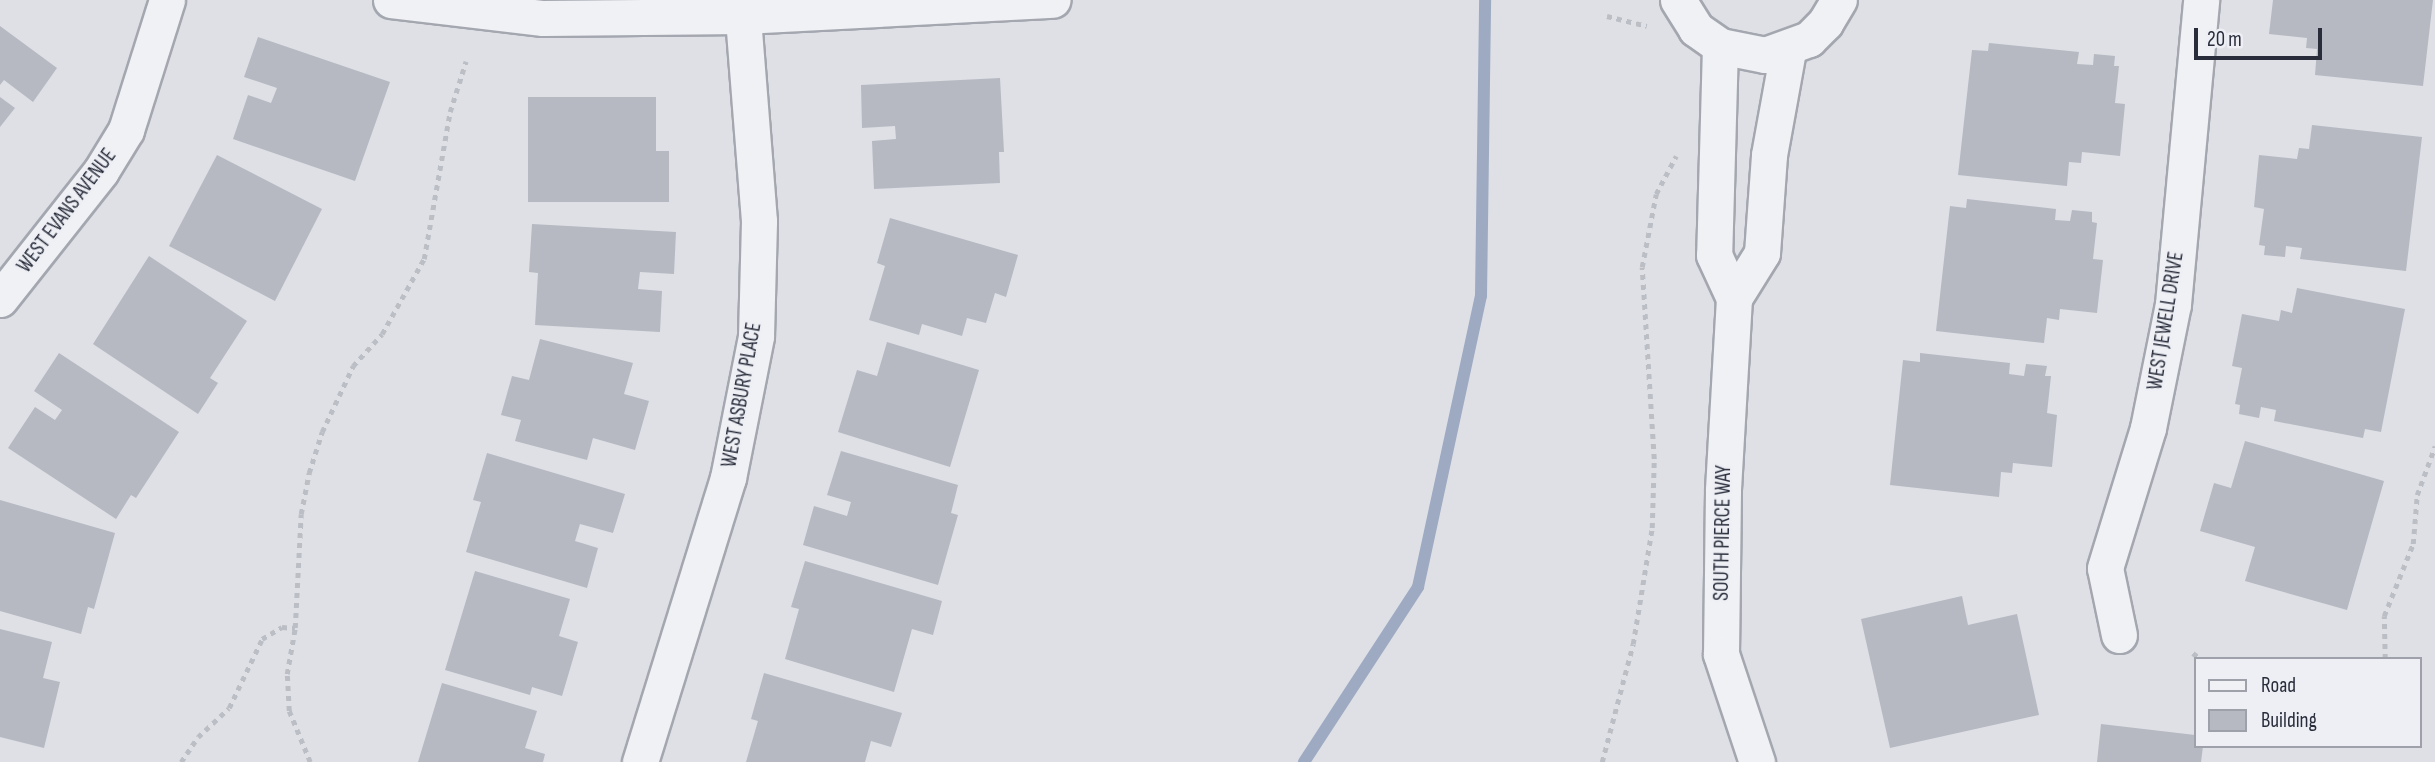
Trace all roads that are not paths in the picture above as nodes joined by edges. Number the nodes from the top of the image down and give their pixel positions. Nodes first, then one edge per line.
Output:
1 (167, 0) edge
2 (391, 0) edge
3 (1053, 0) edge
4 (1839, 0) edge
5 (2201, 0) edge
6 (1671, 9) edge
7 (743, 16) junction
8 (1720, 46) junction
9 (1788, 50) junction
10 (0, 299) edge
11 (1734, 299) junction
12 (2119, 635) dead end
13 (640, 762) edge
14 (1757, 762) edge

1 - 10 street, WEST EVANS AVENUE
2 - 7 street
3 - 7 street
4 - 9 street
5 - 12 street, WEST JEWELL DRIVE
6 - 8 street
7 - 13 street, WEST ASBURY PLACE
8 - 9 street
8 - 11 street, SOUTH PIERCE WAY
9 - 11 street, SOUTH PIERCE WAY
11 - 14 street, SOUTH PIERCE WAY

